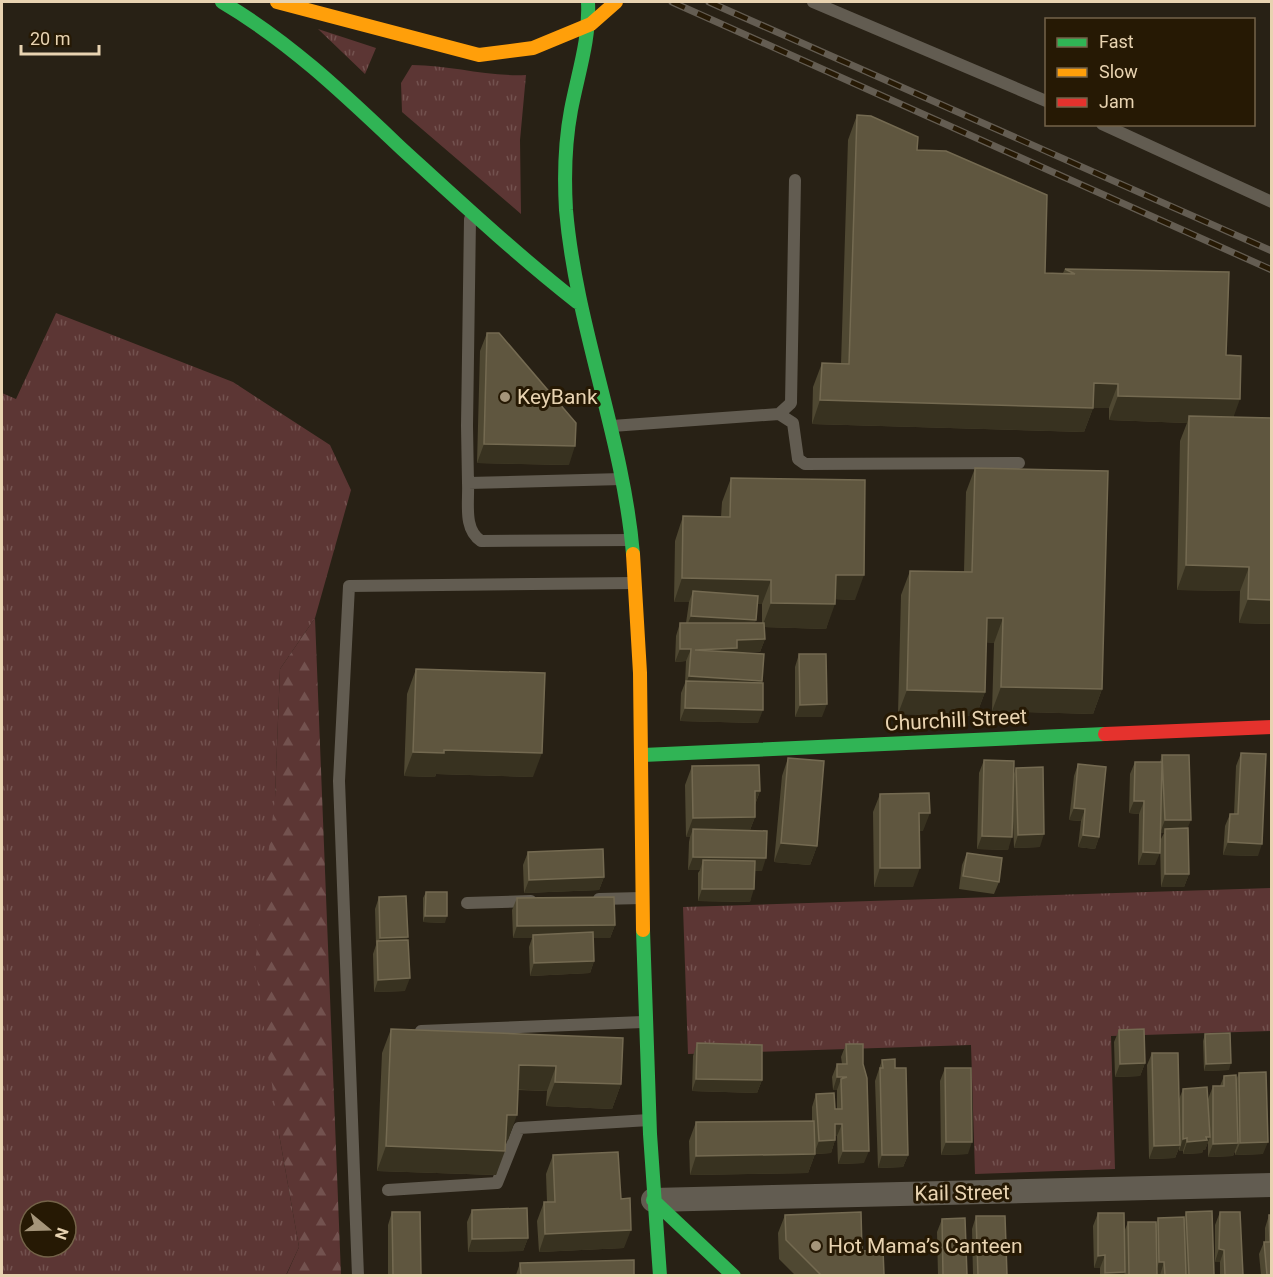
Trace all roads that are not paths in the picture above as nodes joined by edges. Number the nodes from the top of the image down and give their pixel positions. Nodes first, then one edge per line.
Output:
1 (222, 2) edge
2 (277, 2) edge
3 (588, 2) edge
4 (616, 2) edge
5 (813, 2) edge
6 (591, 24) junction
7 (1045, 100) edge
8 (1106, 126) edge
9 (795, 180) dead end
10 (1272, 202) edge
11 (470, 212) junction
12 (577, 302) junction
13 (779, 414) junction
14 (612, 426) junction
15 (1019, 463) dead end
16 (624, 479) junction
17 (468, 483) junction
18 (632, 540) junction
19 (635, 583) junction
20 (1272, 727) edge
21 (643, 755) junction
22 (643, 898) junction
23 (584, 900) edge
24 (542, 901) edge
25 (467, 903) dead end
26 (647, 1022) junction
27 (419, 1031) edge
28 (650, 1120) junction
29 (1272, 1185) edge
30 (388, 1190) dead end
31 (653, 1200) junction
32 (358, 1275) edge
33 (660, 1275) edge
34 (734, 1275) edge

1 - 11 main road
2 - 6 main road
3 - 6 main road
4 - 6 main road
5 - 7 lane
6 - 12 main road
8 - 10 lane
9 - 13 lane
11 - 12 main road
11 - 17 lane
12 - 14 main road
13 - 14 lane
13 - 15 lane
14 - 16 main road
16 - 17 lane
16 - 18 main road
17 - 18 lane
18 - 19 main road
19 - 21 main road
19 - 32 lane
20 - 21 main road, Churchill Street
21 - 22 main road
22 - 23 lane
22 - 26 main road
24 - 25 lane
26 - 27 lane
26 - 28 main road
28 - 30 lane
28 - 31 main road
29 - 31 street, Kail Street
31 - 33 main road
31 - 34 main road

